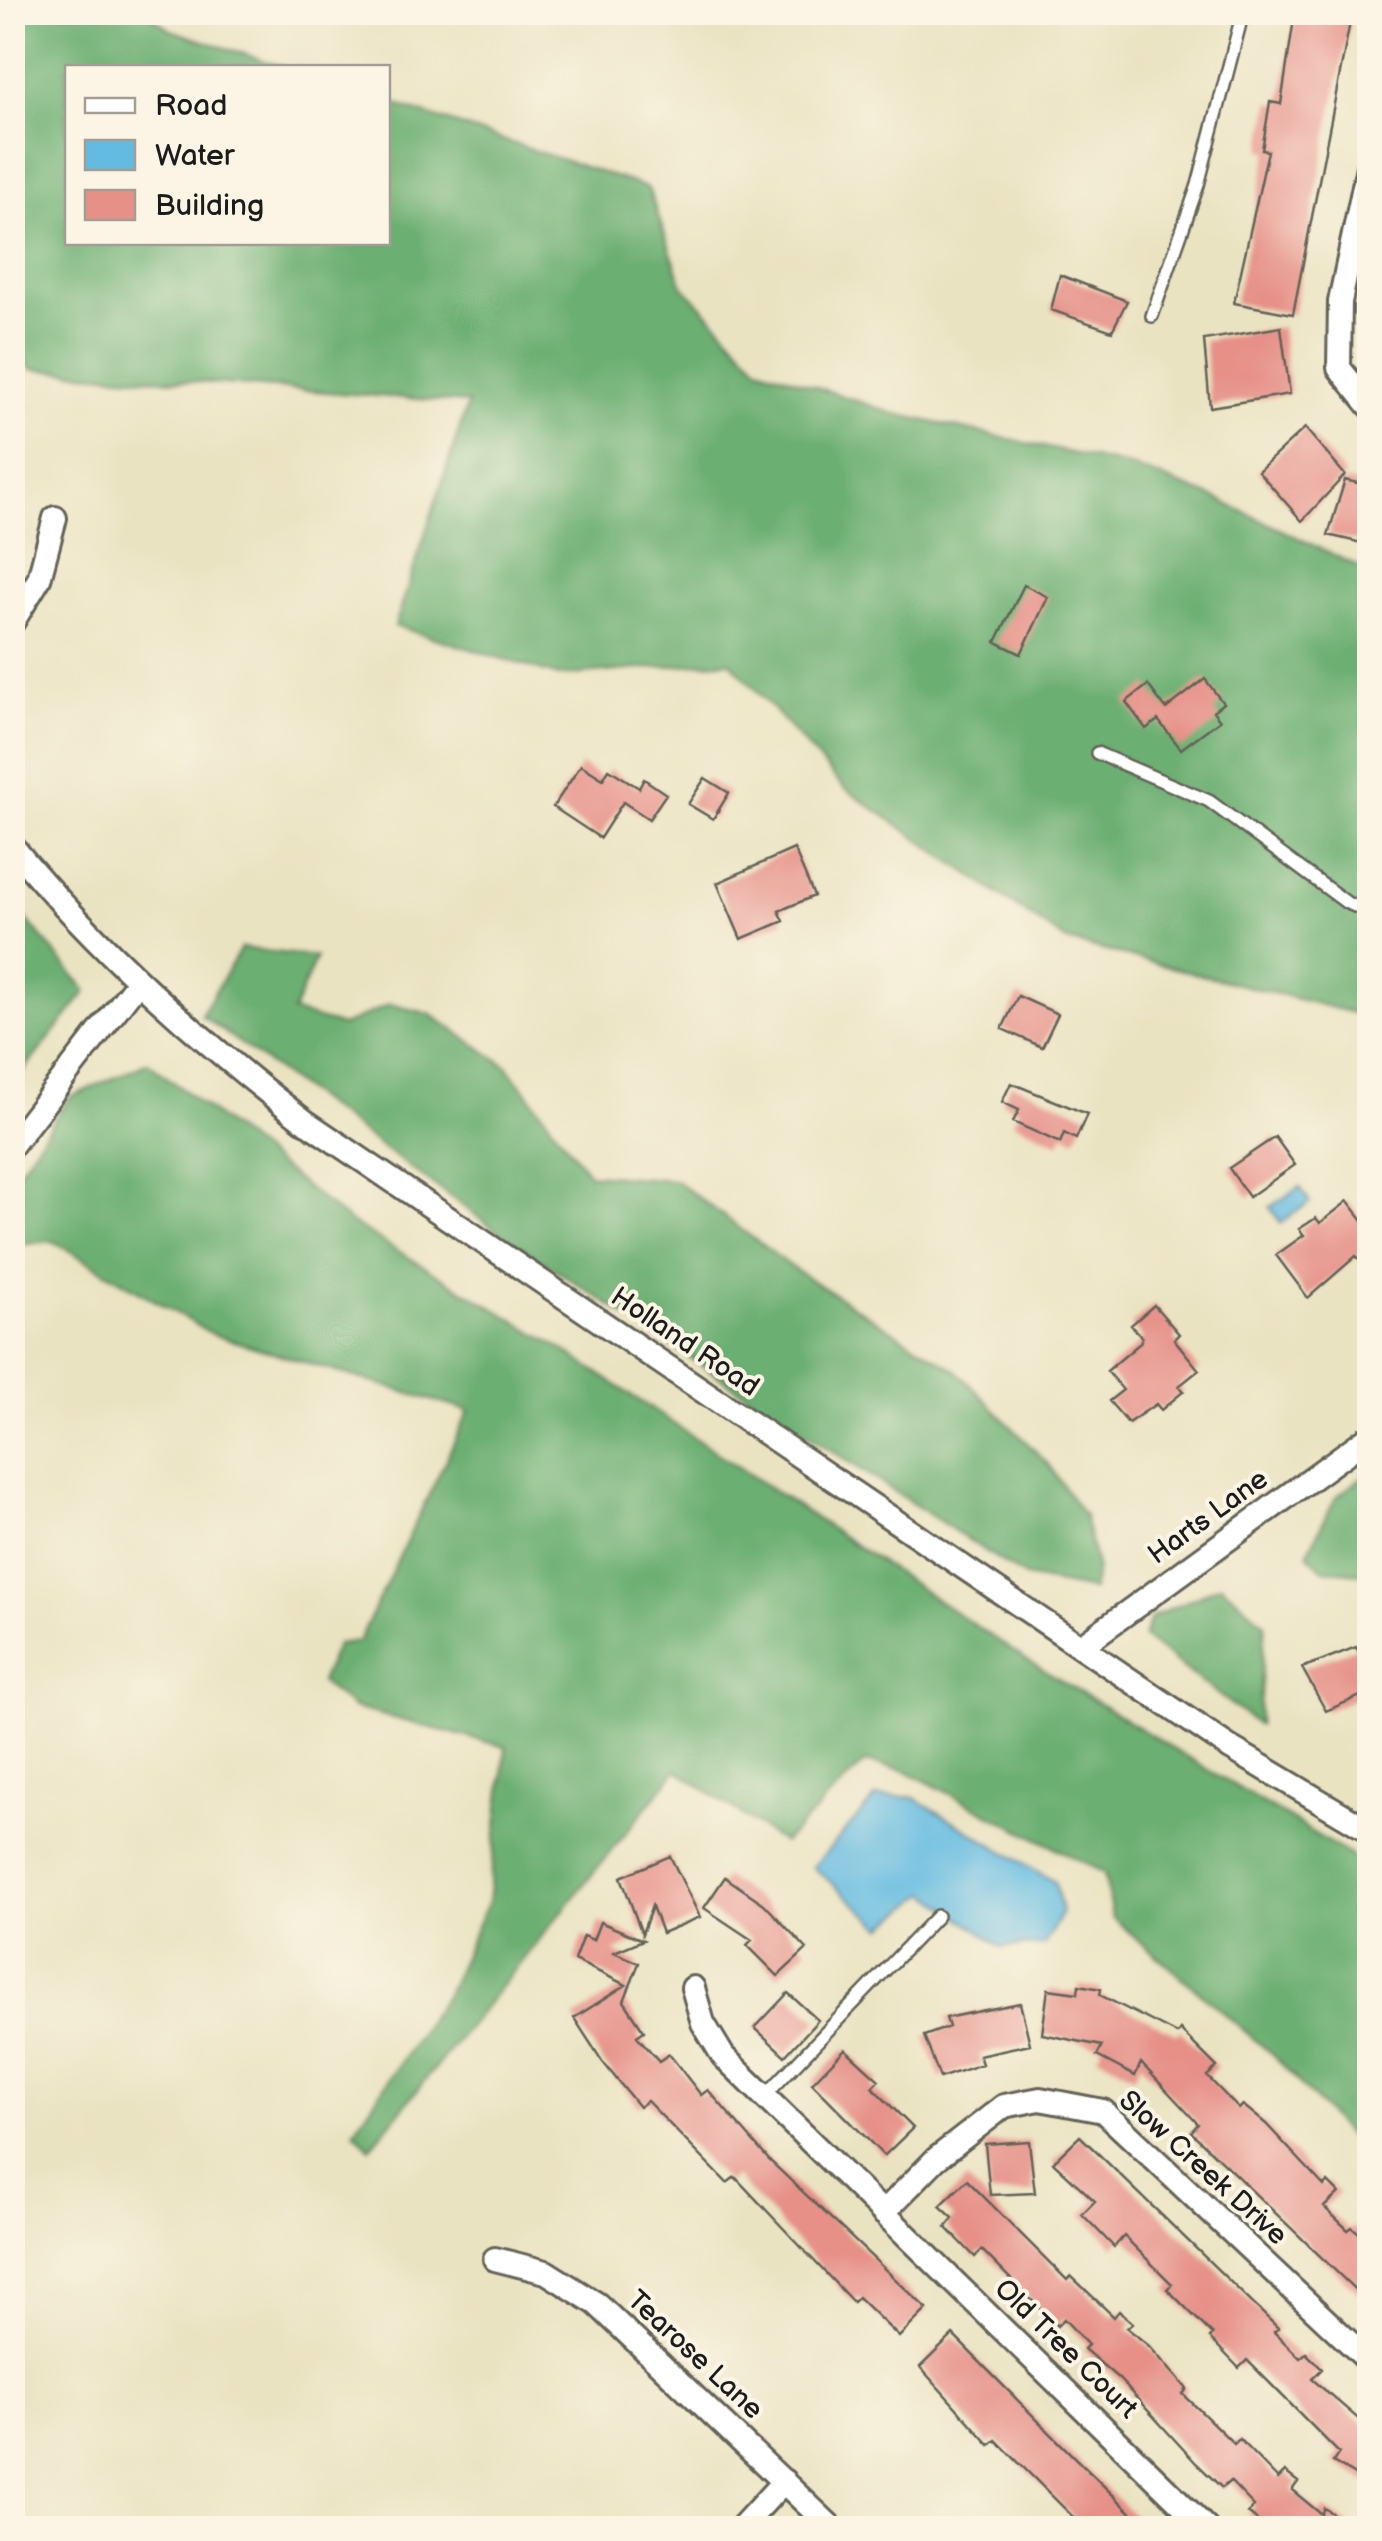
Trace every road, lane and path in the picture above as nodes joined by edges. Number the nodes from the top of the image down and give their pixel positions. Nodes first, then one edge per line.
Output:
1 (1243, 12) edge
2 (1369, 165) edge
3 (1152, 316) dead end
4 (1370, 406) edge
5 (55, 518) dead end
6 (12, 623) edge
7 (1098, 753) dead end
8 (12, 846) edge
9 (1370, 912) edge
10 (137, 983) junction
11 (12, 1146) edge
12 (1370, 1436) edge
13 (1081, 1646) junction
14 (1370, 1831) edge
15 (937, 1916) dead end
16 (692, 1988) dead end
17 (765, 2096) junction
18 (883, 2213) junction
19 (494, 2260) dead end
20 (1370, 2362) edge
21 (784, 2481) junction
22 (741, 2528) edge
23 (832, 2528) edge
24 (1206, 2528) edge

1 - 3 lane
2 - 4 street
5 - 6 street
7 - 9 lane
8 - 10 street, Holland Road
10 - 11 street
10 - 13 street, Holland Road
12 - 13 street, Harts Lane
13 - 14 street, Holland Road
15 - 17 lane
16 - 17 street, Old Tree Court
17 - 18 street, Old Tree Court
18 - 20 street, Slow Creek Drive
18 - 24 street, Old Tree Court
19 - 21 street, Tearose Lane
21 - 22 street
21 - 23 street, Tearose Lane

